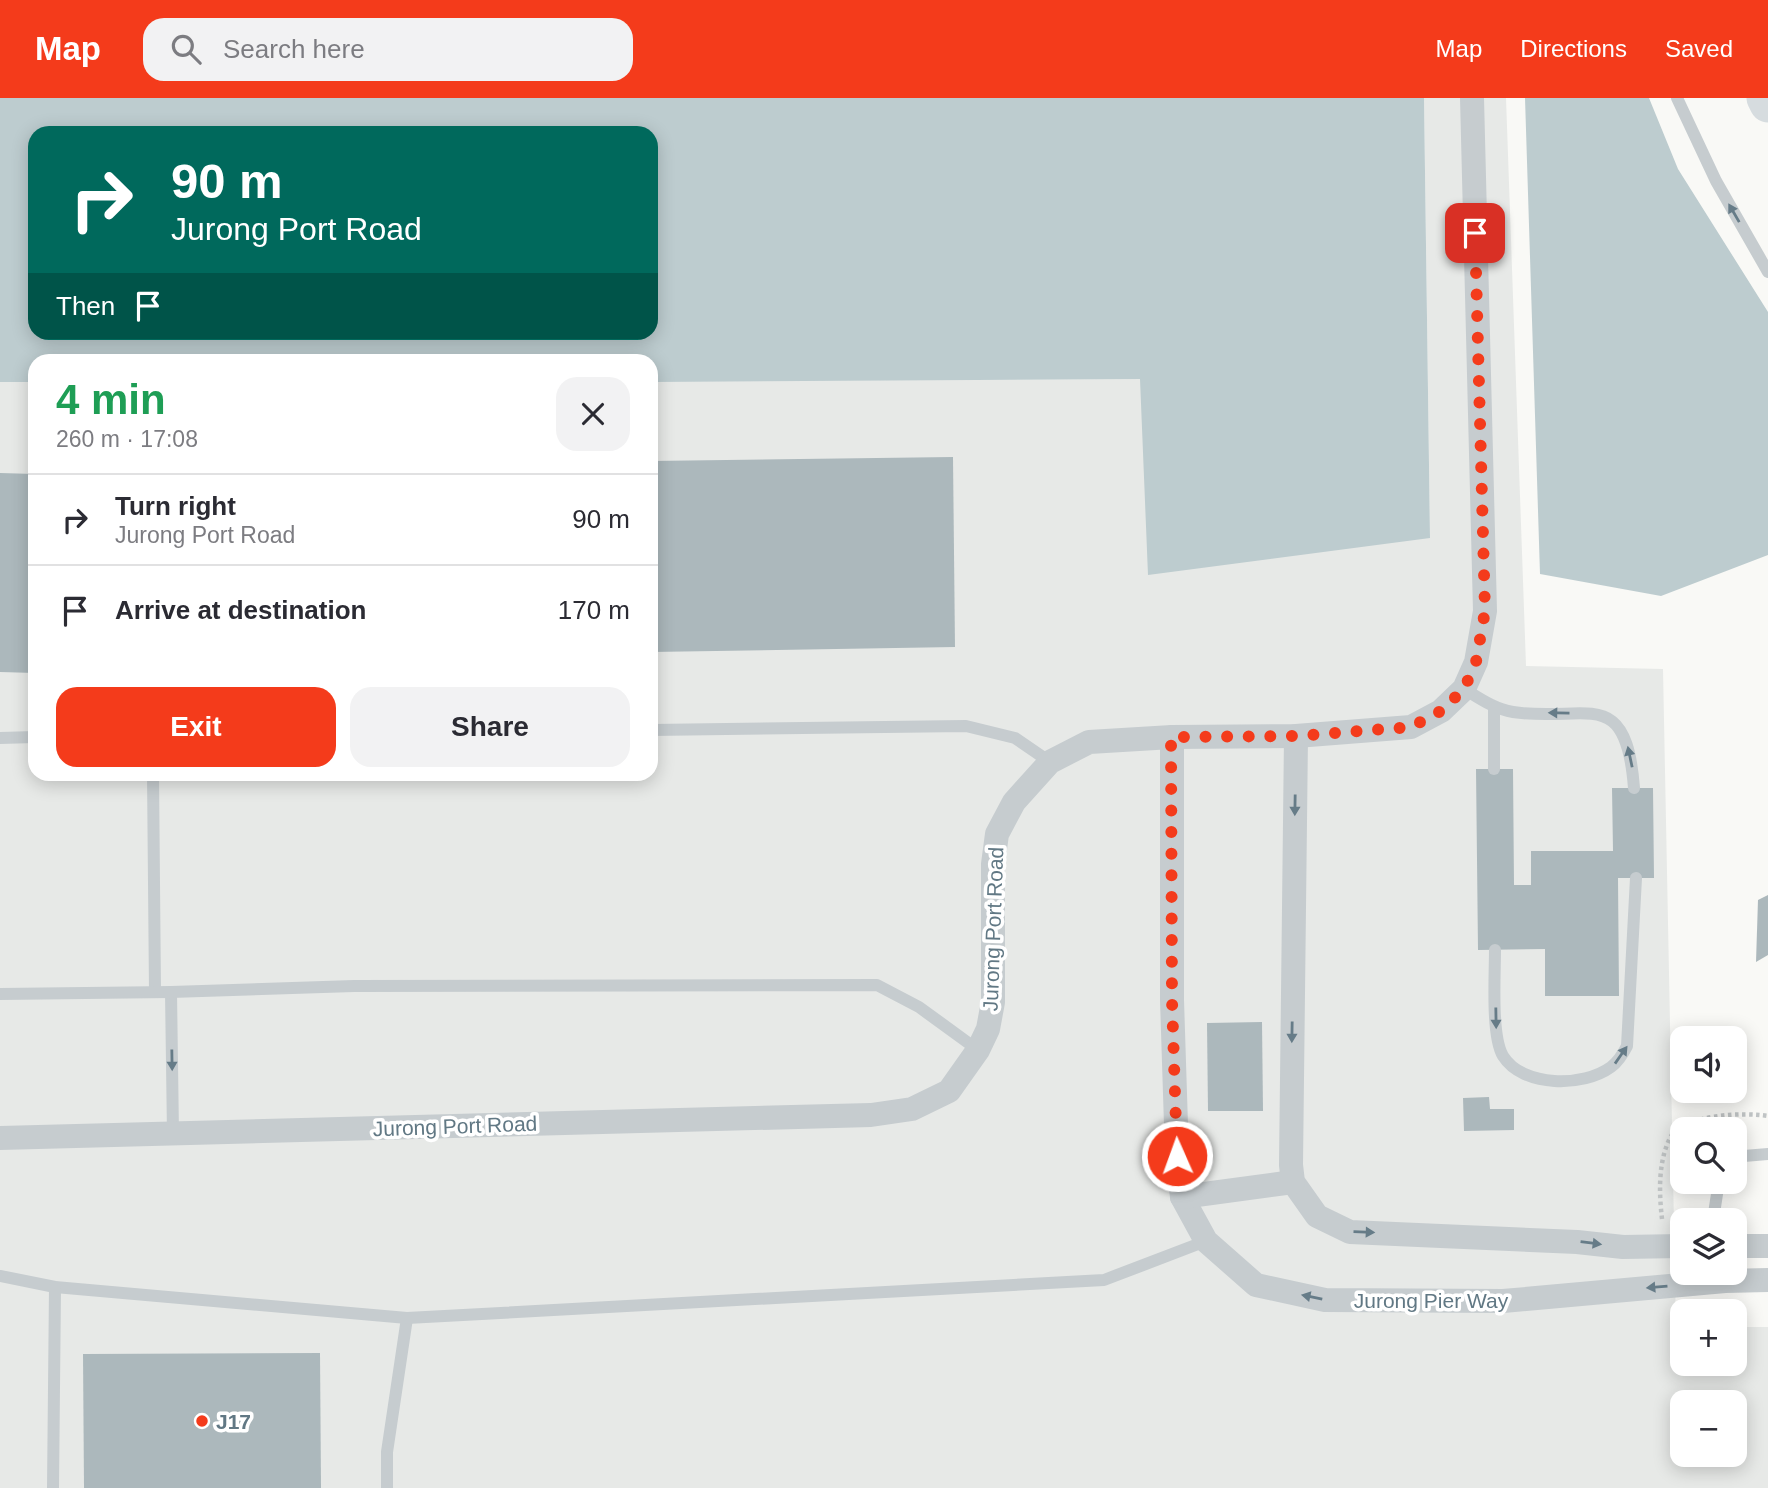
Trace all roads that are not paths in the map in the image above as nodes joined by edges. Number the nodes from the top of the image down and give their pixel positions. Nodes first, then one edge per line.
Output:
1 (1472, 98) edge
2 (1677, 98) edge
3 (1765, 98) edge
4 (1768, 104) edge
5 (1768, 272) edge
6 (1464, 689) junction
7 (1494, 707) junction
8 (658, 730) edge
9 (1296, 736) junction
10 (28, 737) edge
11 (1171, 737) junction
12 (0, 738) edge
13 (1050, 762) junction
14 (1494, 769) dead end
15 (153, 781) edge
16 (1634, 788) dead end
17 (1636, 878) dead end
18 (1495, 950) dead end
19 (155, 992) junction
20 (171, 992) junction
21 (0, 994) edge
22 (978, 1050) junction
23 (173, 1134) junction
24 (0, 1138) edge
25 (1768, 1154) edge
26 (1747, 1156) edge
27 (1293, 1181) junction
28 (1182, 1197) junction
29 (1206, 1241) junction
30 (1747, 1246) edge
31 (1768, 1246) edge
32 (1670, 1247) edge
33 (0, 1276) edge
34 (1747, 1278) edge
35 (1768, 1280) edge
36 (1670, 1282) edge
37 (55, 1287) junction
38 (407, 1318) junction
39 (53, 1488) edge
40 (387, 1488) edge

1 - 6 street, Jurong Port Road
5 -> 2 lane
3 - 4 main road
6 - 7 lane
6 - 9 street, Jurong Port Road
7 - 14 lane
16 -> 7 lane
8 - 13 lane
9 - 11 street, Jurong Port Road
9 -> 27 street
10 - 12 lane
11 - 13 street, Jurong Port Road
11 - 28 street, Jurong Pier Way
13 - 22 street, Jurong Port Road
15 - 19 lane
18 -> 17 lane
19 - 20 lane
19 - 21 lane
20 - 22 lane
20 -> 23 lane
22 - 23 street, Jurong Port Road
23 - 24 street, Jurong Port Road
25 - 26 lane
27 - 28 street
27 -> 32 street
28 - 29 street, Jurong Pier Way
36 -> 29 street, Jurong Pier Way
29 - 38 lane
30 - 31 street
33 - 37 lane
34 - 35 street, Jurong Pier Way
37 - 38 lane
37 - 39 lane
38 - 40 lane

